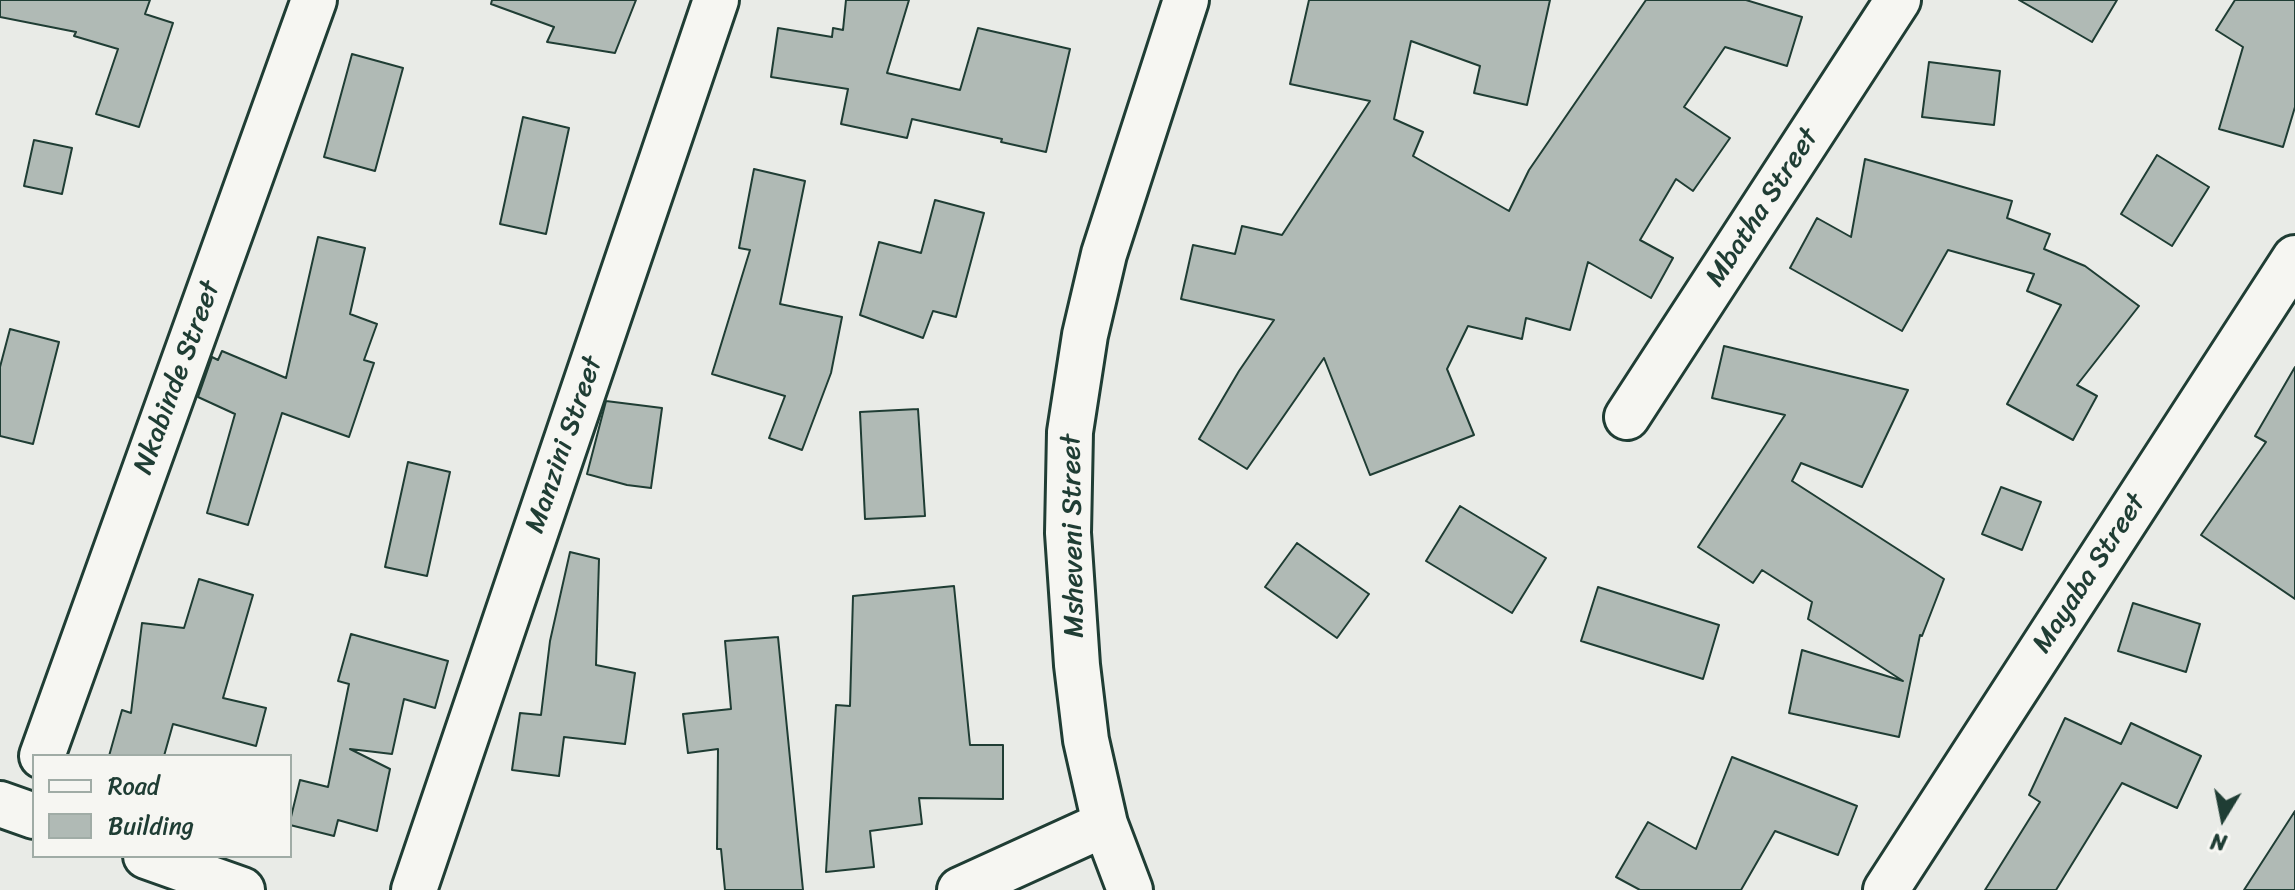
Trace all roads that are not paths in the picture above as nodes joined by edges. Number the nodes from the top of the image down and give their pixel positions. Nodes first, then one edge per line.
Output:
1 (314, 0) edge
2 (716, 0) edge
3 (1186, 0) edge
4 (1898, 0) edge
5 (2295, 258) edge
6 (1627, 417) dead end
7 (43, 754) edge
8 (1105, 824) junction
9 (152, 858) edge
10 (242, 890) edge
11 (414, 890) edge
12 (960, 890) edge
13 (1130, 890) edge
14 (1886, 890) edge

1 - 7 street, Nkabinde Street
2 - 11 street, Manzini Street
3 - 8 street, Msheveni Street
4 - 6 street, Mbatha Street
5 - 14 street, Mayaba Street
8 - 12 street
8 - 13 street, Msheveni Street
9 - 10 street

